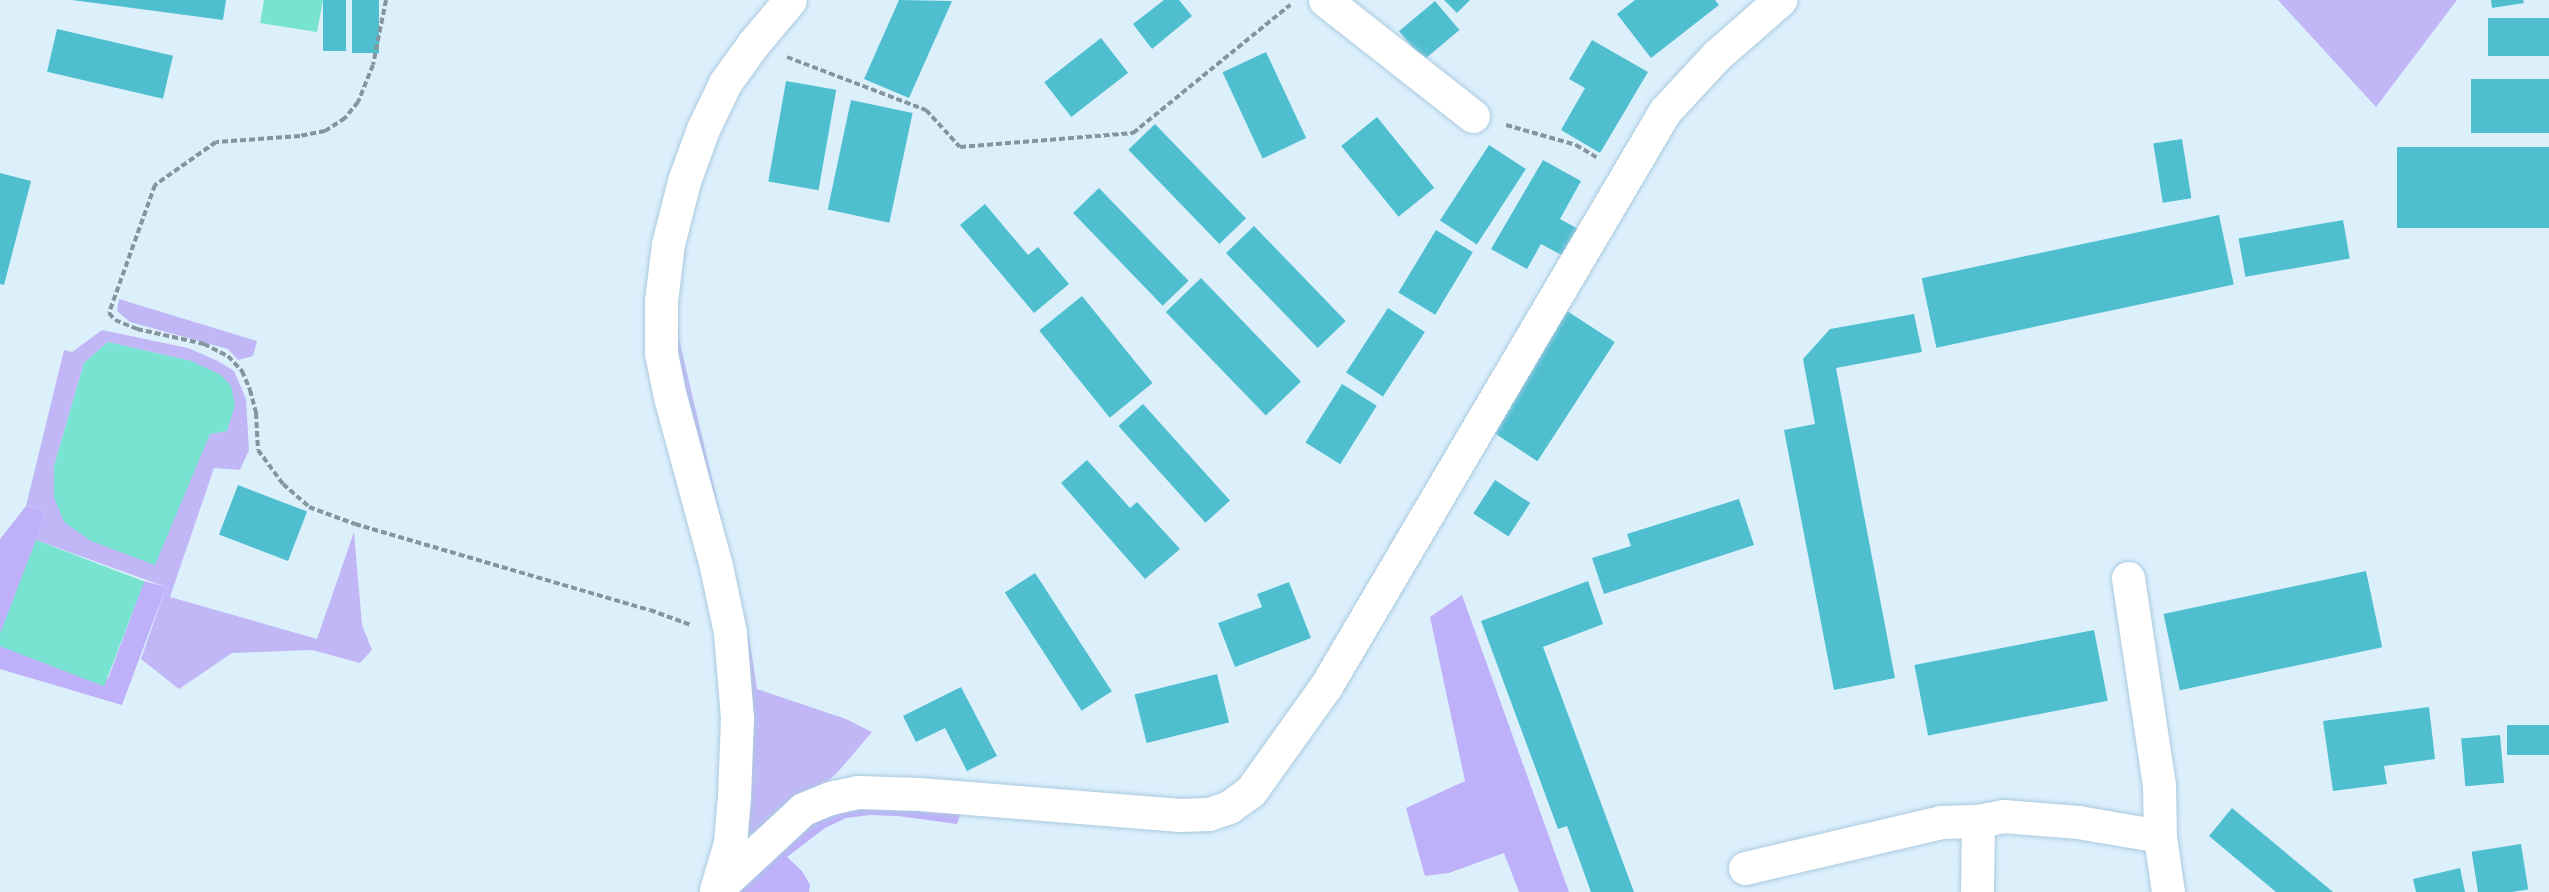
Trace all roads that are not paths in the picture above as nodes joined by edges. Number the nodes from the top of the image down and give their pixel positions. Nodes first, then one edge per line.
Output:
1 (790, 0) edge
2 (1325, 0) edge
3 (1780, 0) edge
4 (1473, 116) road end
5 (2128, 578) dead end
6 (1978, 821) junction
7 (2160, 836) junction
8 (1759, 875) edge
9 (716, 891) edge
10 (1977, 892) edge
11 (2168, 892) edge

1 - 9 street
2 - 4 street
3 - 9 street
5 - 7 street
6 - 7 street
6 - 8 street
6 - 10 street
7 - 11 street

